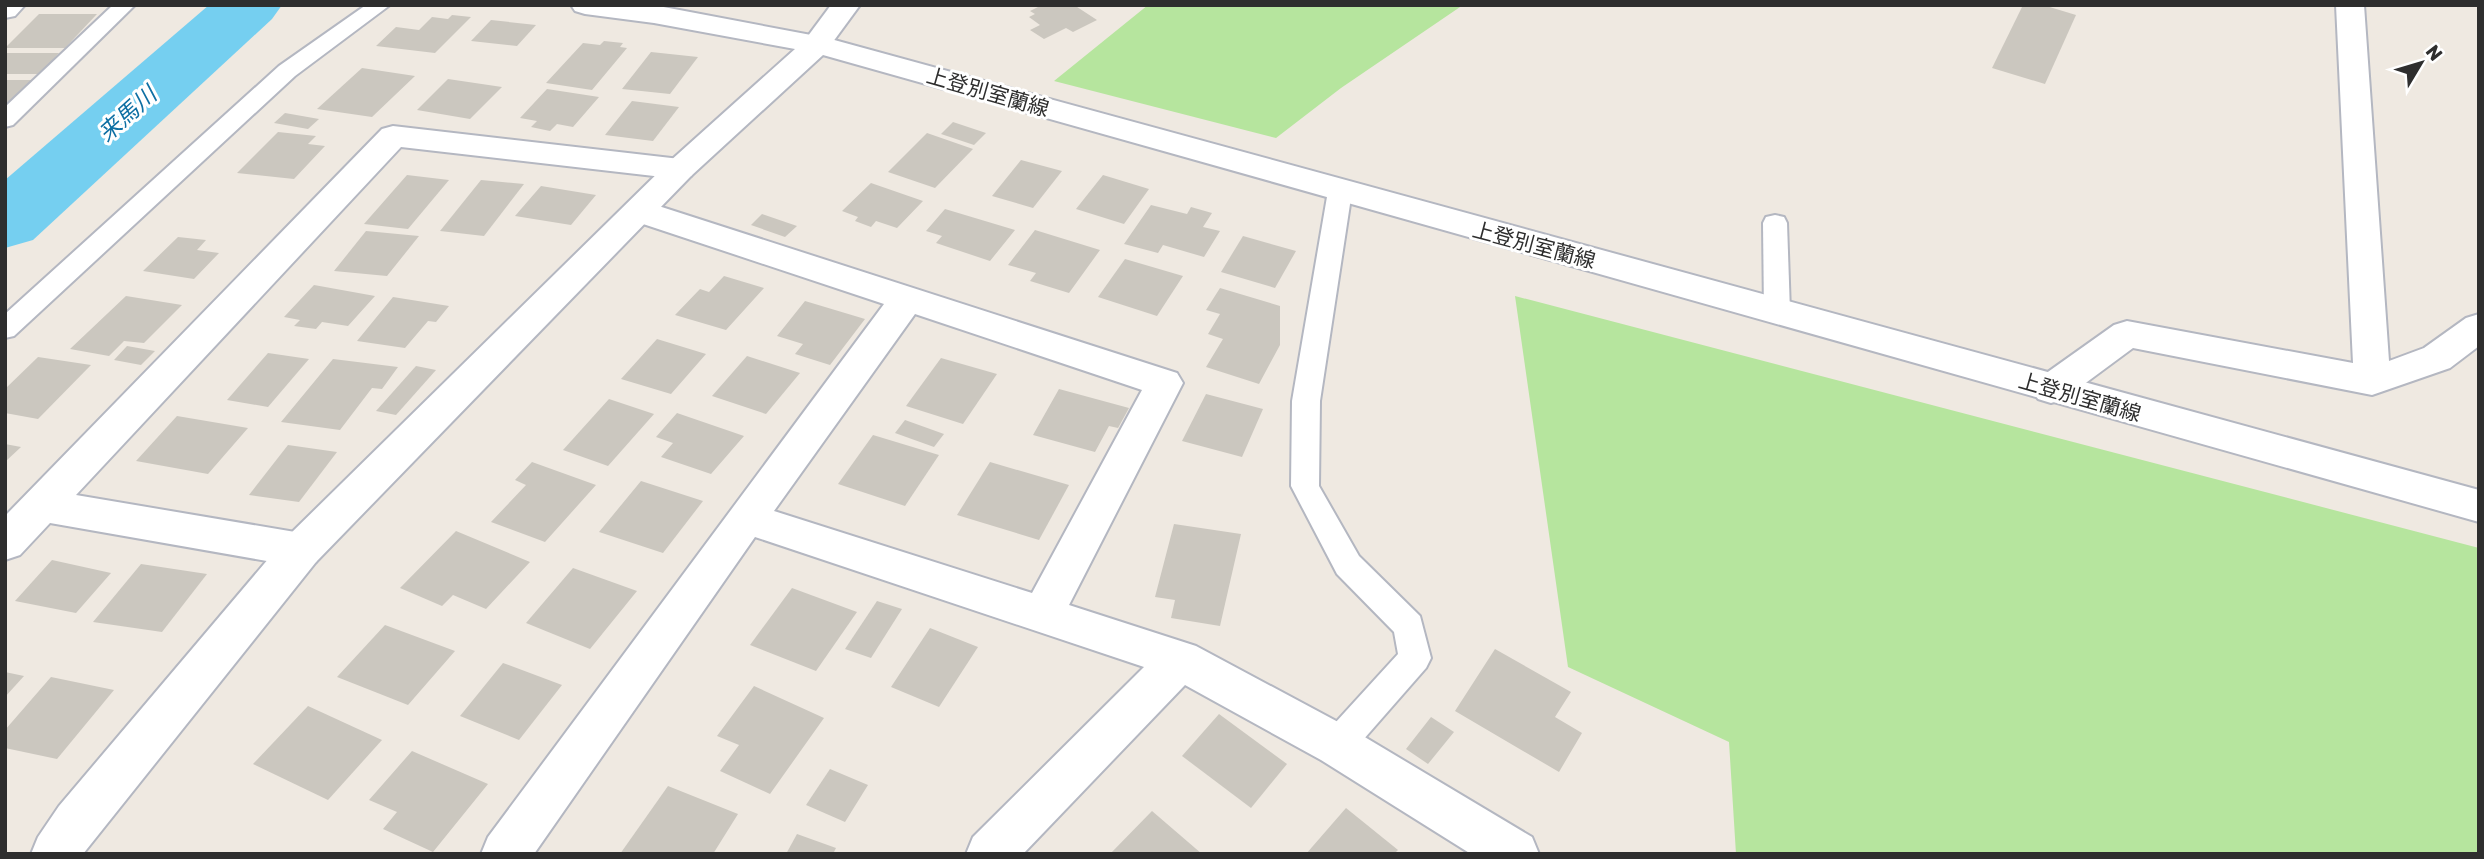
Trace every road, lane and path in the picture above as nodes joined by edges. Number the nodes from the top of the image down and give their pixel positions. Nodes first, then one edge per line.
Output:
1 (11, 5) edge
2 (125, 5) edge
3 (380, 5) edge
4 (585, 5) edge
5 (846, 5) edge
6 (2350, 5) edge
7 (5, 10) edge
8 (817, 44) junction
9 (5, 120) edge
10 (680, 169) junction
11 (1340, 191) junction
12 (640, 211) junction
13 (1774, 223) dead end
14 (907, 299) junction
15 (1777, 312) junction
16 (2479, 327) edge
17 (5, 329) edge
18 (2372, 380) junction
19 (2051, 389) junction
20 (41, 505) junction
21 (2479, 506) edge
22 (746, 518) junction
23 (5, 543) edge
24 (301, 550) junction
25 (1042, 615) junction
26 (1180, 660) junction
27 (1337, 745) junction
28 (55, 854) edge
29 (505, 854) edge
30 (990, 854) edge
31 (1515, 854) edge

1 - 7 street
2 - 9 lane
3 - 17 lane
4 - 8 street, 上登別室蘭線
5 - 8 street
6 - 18 street
8 - 10 street
8 - 11 street, 上登別室蘭線
10 - 12 street
10 - 20 street
11 - 15 street, 上登別室蘭線
11 - 27 lane
12 - 14 street
12 - 24 street
13 - 15 lane
14 - 22 street
14 - 25 street
15 - 19 street, 上登別室蘭線
16 - 18 street
18 - 19 street
19 - 21 street, 上登別室蘭線
20 - 23 street
20 - 24 street
22 - 25 street
22 - 29 street
24 - 28 street
25 - 26 street
26 - 27 street
26 - 30 street
27 - 31 street

